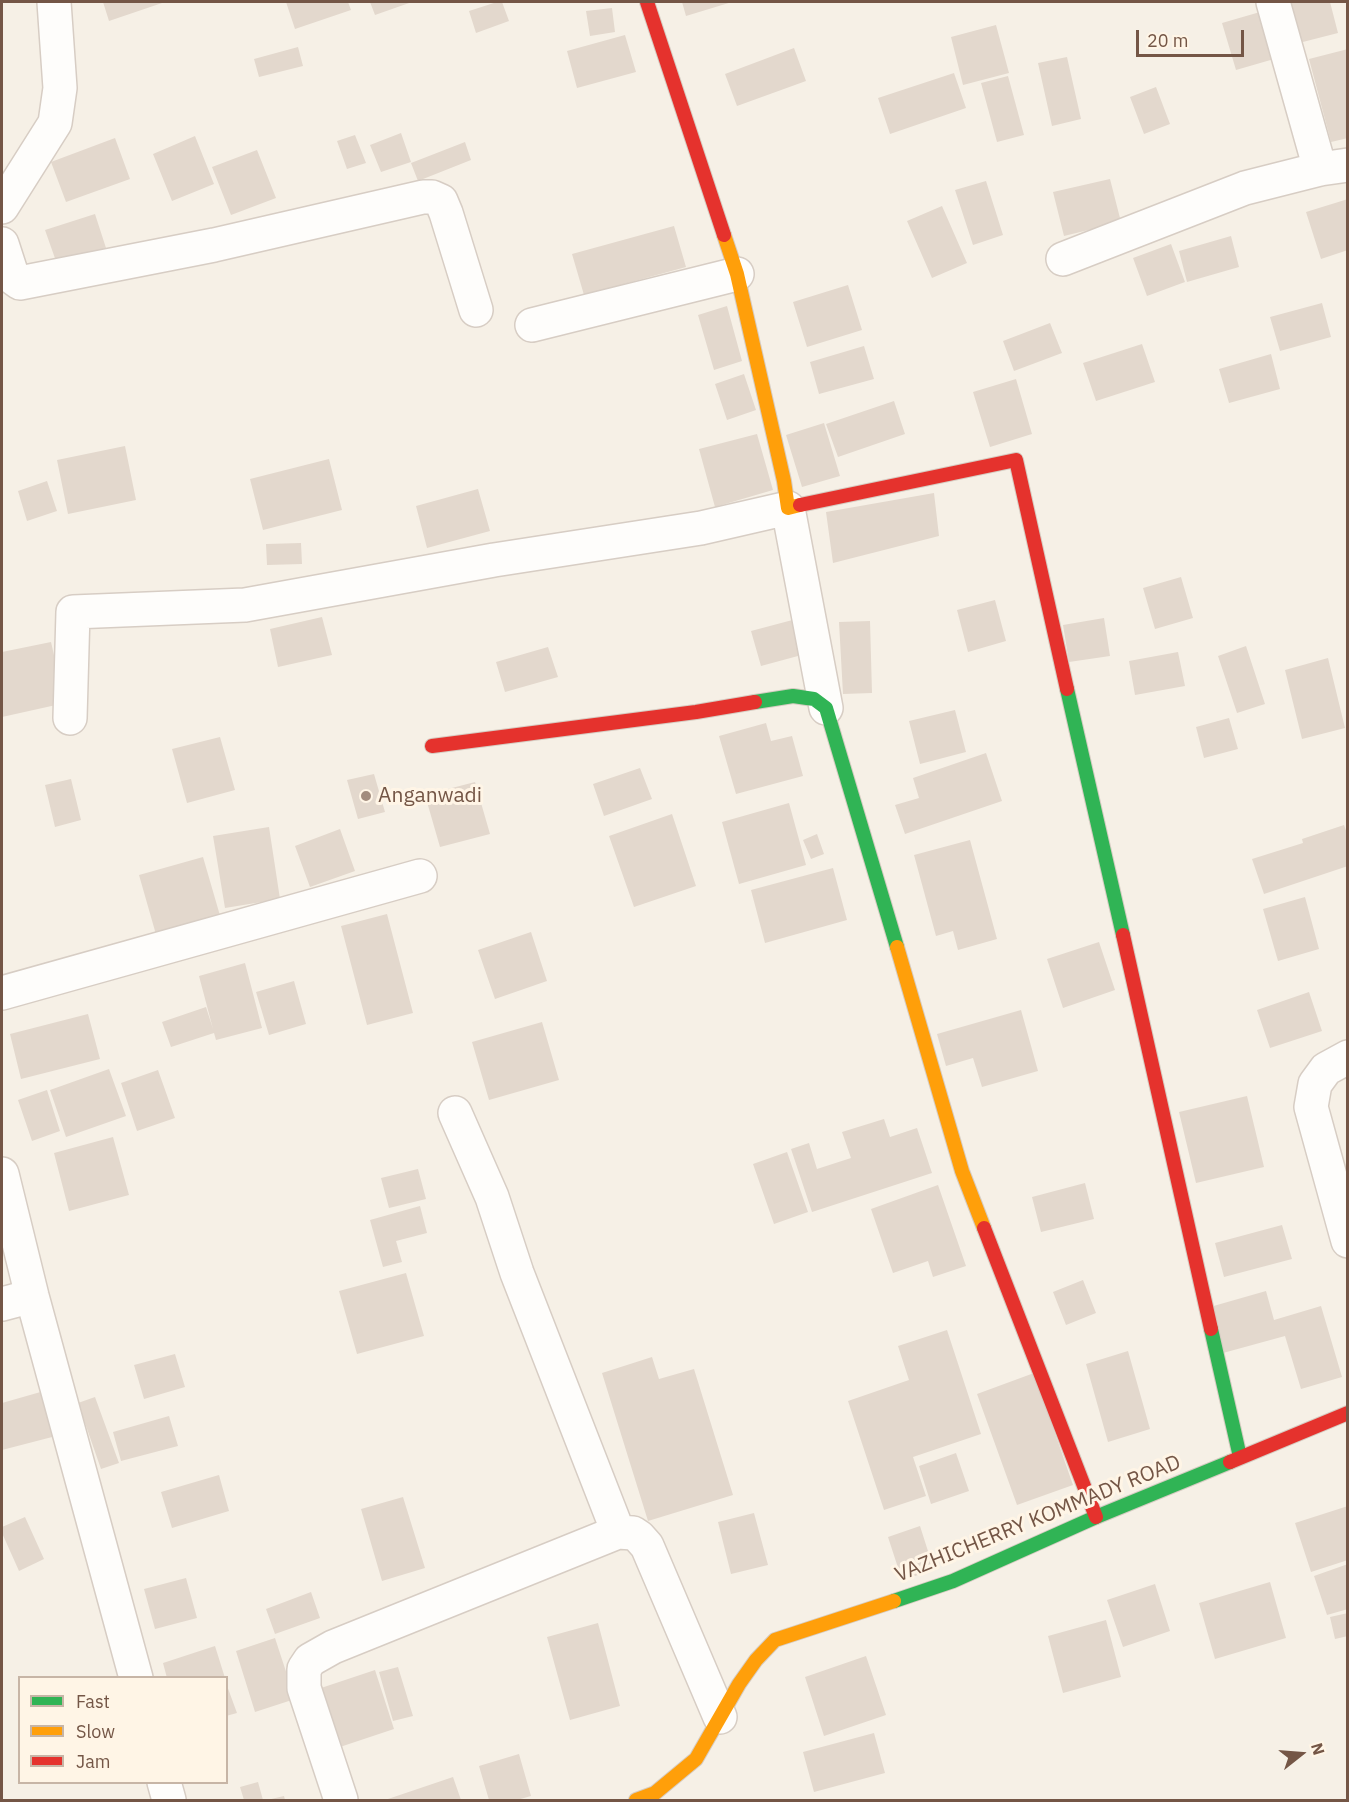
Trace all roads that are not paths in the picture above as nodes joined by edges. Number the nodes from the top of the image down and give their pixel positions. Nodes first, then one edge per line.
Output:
1 (54, 2) edge
2 (647, 2) edge
3 (1273, 2) edge
4 (1334, 167) edge
5 (2, 207) edge
6 (2, 244) edge
7 (1063, 259) dead end
8 (737, 274) junction
9 (476, 310) dead end
10 (532, 325) dead end
11 (788, 508) junction
12 (826, 708) junction
13 (70, 718) dead end
14 (432, 746) dead end
15 (420, 876) dead end
16 (2, 993) edge
17 (1347, 1057) edge
18 (455, 1113) dead end
19 (2, 1174) edge
20 (1347, 1241) edge
21 (17, 1300) edge
22 (1347, 1413) edge
23 (1240, 1458) junction
24 (1096, 1517) junction
25 (618, 1532) junction
26 (136, 1676) edge
27 (720, 1717) junction
28 (165, 1784) edge
29 (169, 1800) edge
30 (341, 1800) edge
31 (636, 1800) edge

1 - 5 street
2 - 8 street
3 - 4 street
4 - 7 street
6 - 9 street
8 - 10 street
8 - 11 street
11 - 12 street
11 - 13 street
11 - 23 street
12 - 14 street
12 - 24 street
15 - 16 street
17 - 20 street
18 - 25 street
19 - 21 street
21 - 26 street
22 - 23 street, VAZHICHERRY KOMMADY ROAD
23 - 24 street, VAZHICHERRY KOMMADY ROAD
24 - 27 street, VAZHICHERRY KOMMADY ROAD
25 - 27 street
25 - 30 street
27 - 31 street, VAZHICHERRY KOMMADY ROAD
28 - 29 street

